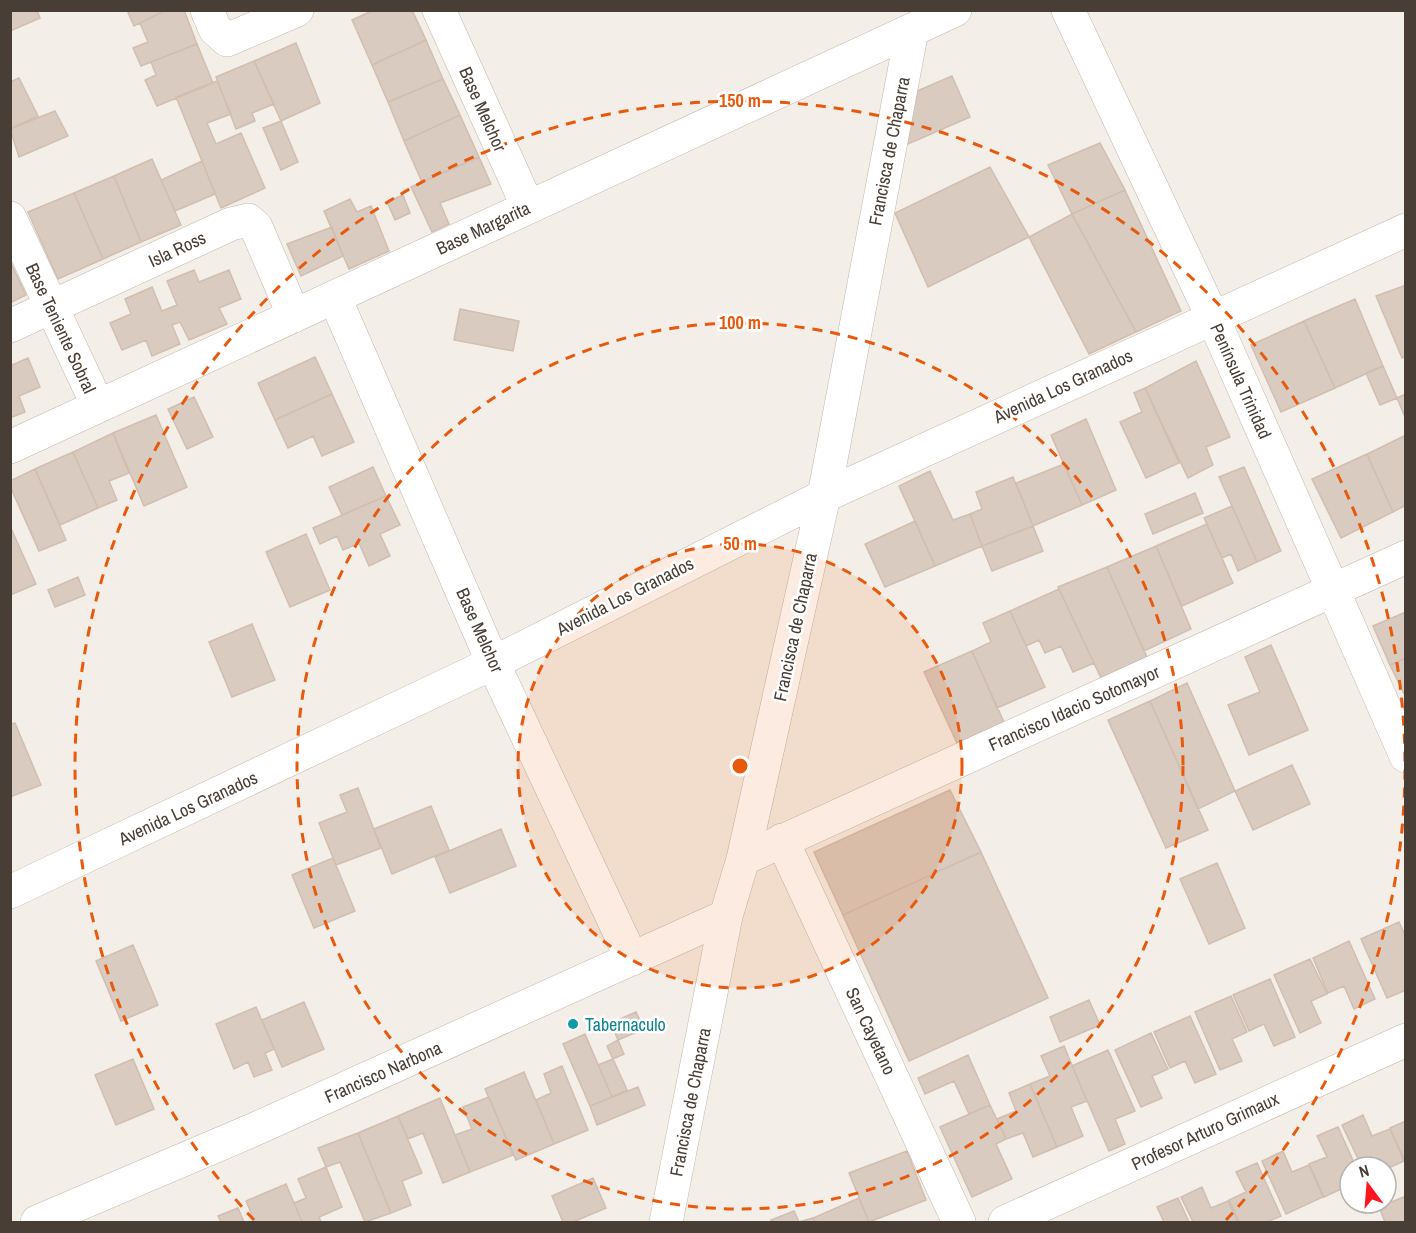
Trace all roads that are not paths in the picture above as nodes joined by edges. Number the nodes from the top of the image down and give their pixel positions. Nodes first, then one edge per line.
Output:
1 (207, 10) edge
2 (297, 10) edge
3 (439, 10) edge
4 (955, 10) edge
5 (1068, 10) edge
6 (912, 30) junction
7 (528, 207) junction
8 (10, 218) edge
9 (1406, 230) edge
10 (335, 298) junction
11 (51, 307) junction
12 (294, 316) junction
13 (1213, 318) junction
14 (10, 326) edge
15 (98, 406) junction
16 (10, 447) edge
17 (824, 496) junction
18 (1406, 557) edge
19 (1332, 592) junction
20 (494, 663) junction
21 (1406, 756) edge
22 (782, 840) junction
23 (743, 859) junction
24 (10, 892) edge
25 (726, 916) junction
26 (632, 959) junction
27 (1406, 1040) edge
28 (37, 1222) edge
29 (666, 1222) edge
30 (959, 1222) edge
31 (1005, 1222) edge

1 - 2 street
3 - 7 street, Base Melchor
4 - 6 street, Base Margarita
5 - 13 street, Península Trinidad
6 - 7 street, Base Margarita
6 - 17 street, Francisca de Chaparra
7 - 10 street, Base Margarita
8 - 11 street, Base Teniente Sobral
9 - 13 street, Avenida Los Granados
10 - 12 street, Base Margarita
10 - 20 street, Base Melchor
11 - 12 street, Isla Ross
11 - 14 street, Isla Ross
11 - 15 street, Base Teniente Sobral
12 - 15 street, Base Margarita
13 - 17 street, Avenida Los Granados
13 - 19 street, Península Trinidad
15 - 16 street, Base Margarita
17 - 20 street, Avenida Los Granados
17 - 23 street, Francisca de Chaparra
18 - 19 street, Francisco Idacio Sotomayor
19 - 21 street, Península Trinidad
19 - 22 street, Francisco Idacio Sotomayor
20 - 24 street, Avenida Los Granados
20 - 26 street, Base Melchor
22 - 23 street, Francisco Idacio Sotomayor
22 - 30 street, San Cayetano
23 - 25 street, Francisca de Chaparra
25 - 26 street, Francisco Narbona
25 - 29 street, Francisca de Chaparra
26 - 28 street, Francisco Narbona
27 - 31 street, Profesor Arturo Grimaux

